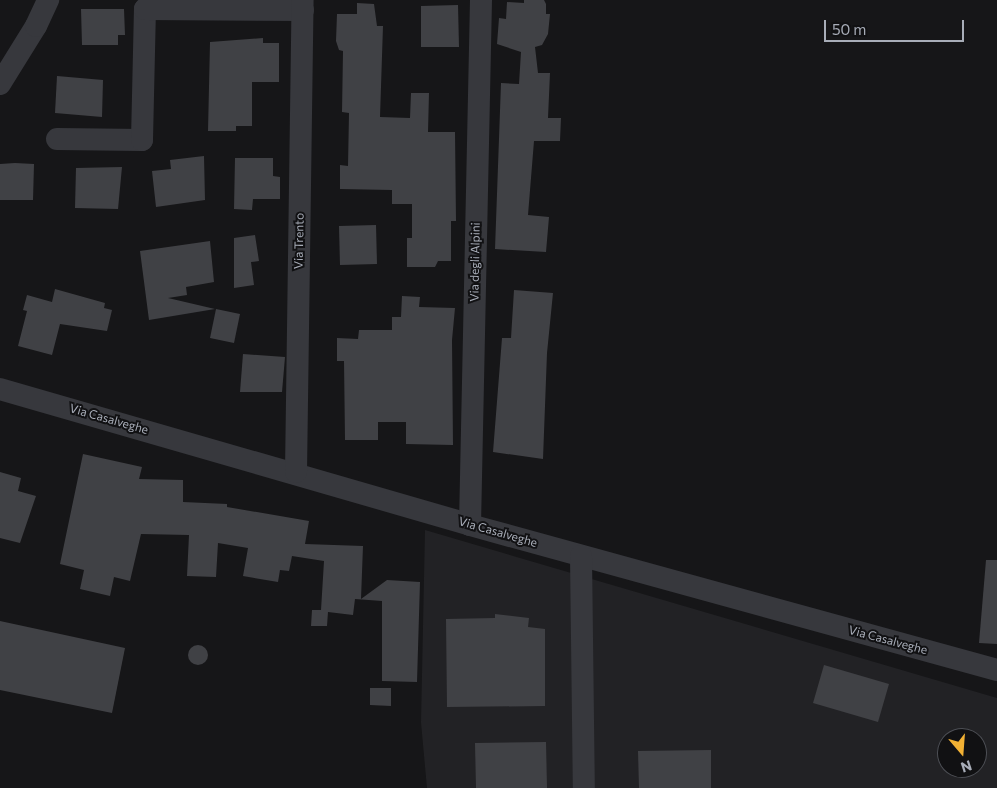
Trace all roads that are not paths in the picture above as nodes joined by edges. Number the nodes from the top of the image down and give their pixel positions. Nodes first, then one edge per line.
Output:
1 (48, 0) edge
2 (481, 0) edge
3 (303, 5) edge
4 (0, 84) edge
5 (58, 139) dead end
6 (0, 389) edge
7 (296, 472) junction
8 (470, 525) junction
9 (581, 556) junction
10 (997, 670) edge
11 (584, 788) edge

1 - 4 street
2 - 8 street, Via degli Alpini
3 - 5 street, Via Trento
3 - 7 street, Via Trento
6 - 7 street, Via Casalveghe
7 - 8 street, Via Casalveghe
8 - 9 street, Via Casalveghe
9 - 10 street, Via Casalveghe
9 - 11 street

